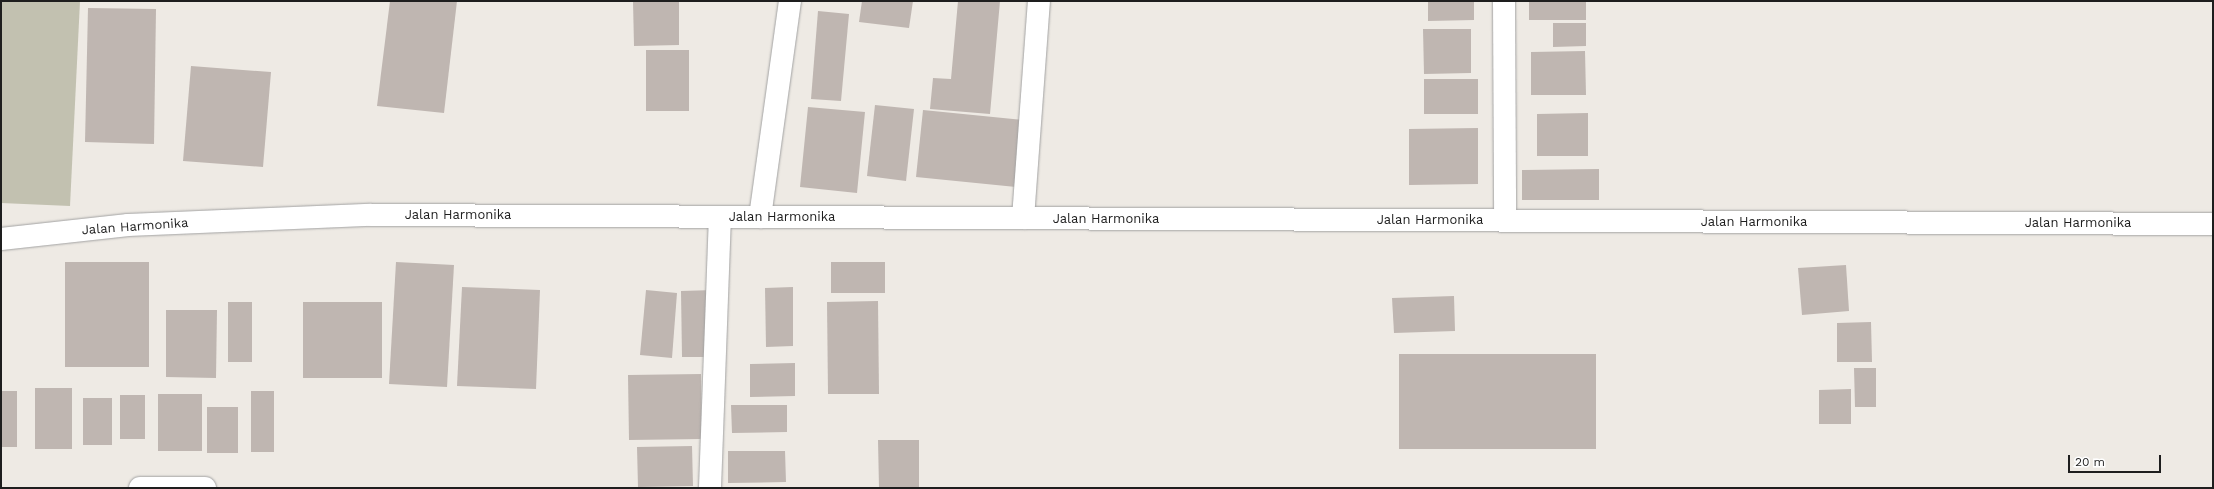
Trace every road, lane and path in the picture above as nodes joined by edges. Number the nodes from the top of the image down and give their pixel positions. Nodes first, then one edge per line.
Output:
1 (790, 1) edge
2 (1039, 1) edge
3 (1504, 1) edge
4 (720, 217) junction
5 (760, 217) junction
6 (1023, 218) junction
7 (1505, 221) junction
8 (2213, 224) edge
9 (1, 240) edge
10 (140, 488) edge
11 (205, 488) edge
12 (710, 488) edge

1 - 5 street
2 - 6 street
3 - 7 street
4 - 5 street, Jalan Harmonika
4 - 9 street, Jalan Harmonika
4 - 12 street
5 - 6 street, Jalan Harmonika
6 - 7 street, Jalan Harmonika
7 - 8 street, Jalan Harmonika
10 - 11 street

